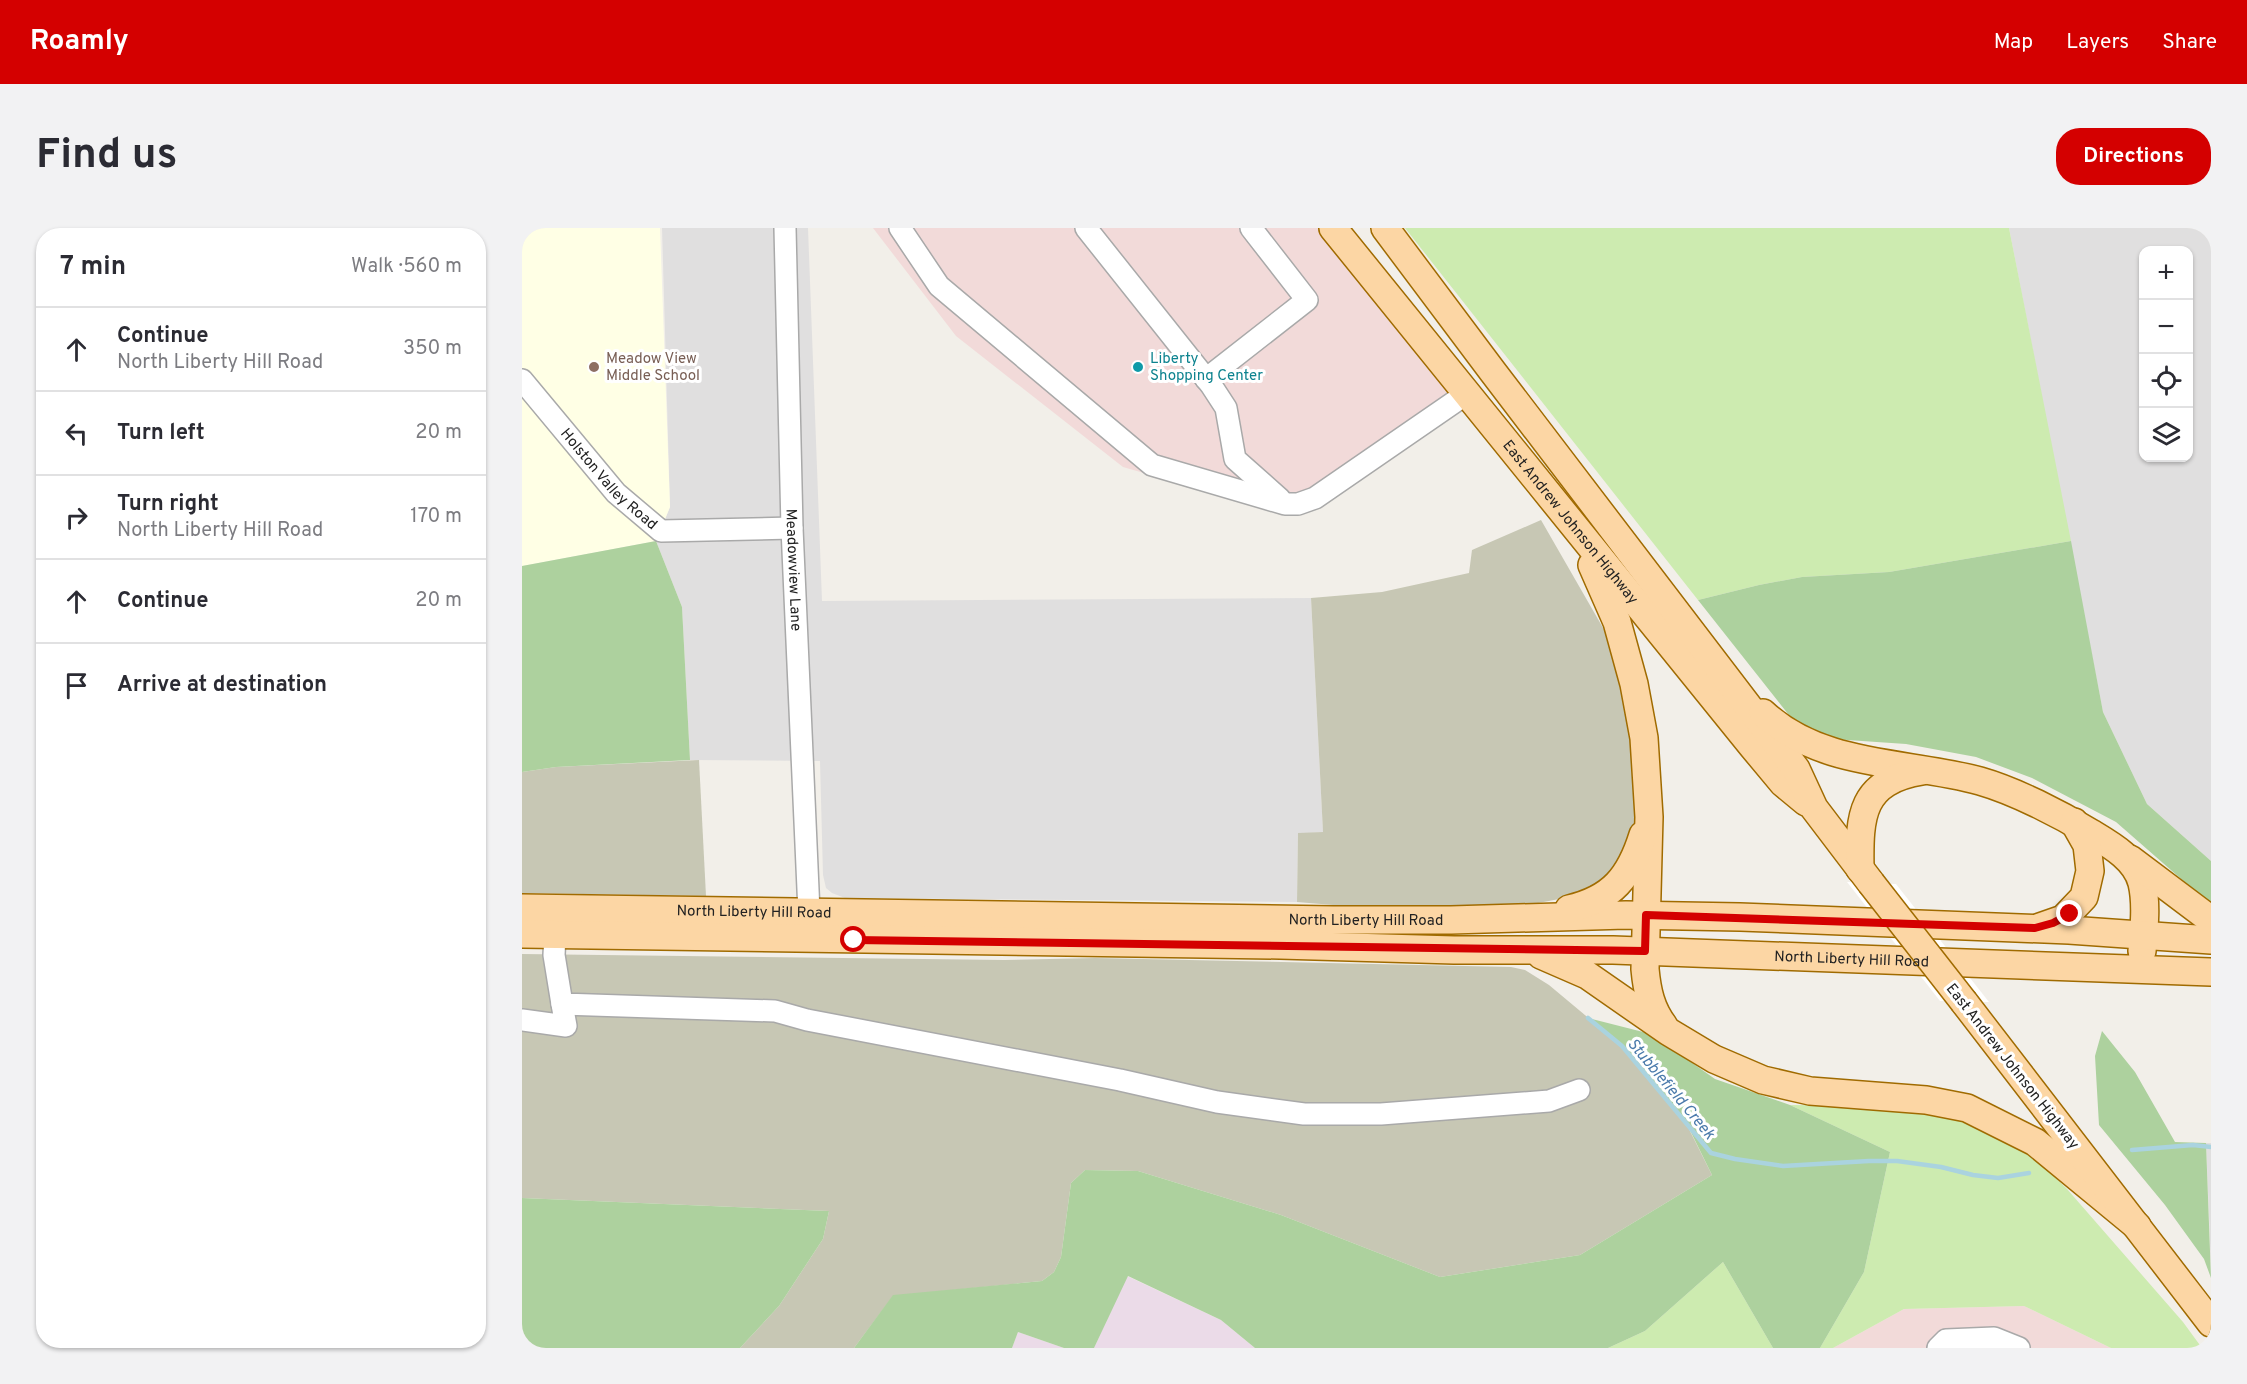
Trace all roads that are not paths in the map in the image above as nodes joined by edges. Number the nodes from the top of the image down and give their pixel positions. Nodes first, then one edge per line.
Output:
1 (785, 228) edge
2 (900, 228) edge
3 (1086, 228) edge
4 (1251, 228) edge
5 (1333, 228) edge
6 (1385, 228) edge
7 (1493, 372) junction
8 (522, 380) edge
9 (1206, 380) junction
10 (1466, 394) junction
11 (1285, 504) junction
12 (1565, 517) junction
13 (792, 528) junction
14 (1729, 681) junction
15 (1932, 770) junction
16 (1814, 808) junction
17 (1649, 817) junction
18 (2074, 822) junction
19 (2124, 854) junction
20 (1865, 876) junction
21 (522, 908) edge
22 (809, 912) junction
23 (1646, 915) junction
24 (1536, 917) junction
25 (2211, 920) edge
26 (2035, 928) junction
27 (522, 934) edge
28 (2144, 934) junction
29 (555, 935) junction
30 (810, 939) junction
31 (2211, 940) edge
32 (1525, 950) junction
33 (1645, 951) junction
34 (2141, 969) junction
35 (2211, 972) edge
36 (562, 1004) junction
37 (522, 1020) edge
38 (1669, 1032) junction
39 (1579, 1090) dead end
40 (2137, 1226) junction
41 (2211, 1323) edge
42 (1938, 1348) edge
43 (2019, 1348) edge

1 - 13 street, Meadowview Lane
2 - 11 street
3 - 9 street
4 - 9 street
5 - 10 main road, East Andrew Johnson Highway
6 - 7 main road, East Andrew Johnson Highway
7 - 10 main road
7 - 14 main road, East Andrew Johnson Highway
8 - 13 street, Holston Valley Road
9 - 11 street
10 - 11 street
10 - 12 main road, East Andrew Johnson Highway
12 - 16 main road, East Andrew Johnson Highway
12 - 17 main road
13 - 22 street, Meadowview Lane
14 - 15 main road
14 - 16 main road, East Andrew Johnson Highway
15 - 18 main road
15 - 20 main road
16 - 20 main road, East Andrew Johnson Highway
17 - 23 main road
17 - 24 main road
18 - 19 main road
18 - 26 main road
19 - 25 main road
19 - 28 main road
20 - 40 main road, East Andrew Johnson Highway, bridge
21 - 22 main road, North Liberty Hill Road
22 - 24 main road, North Liberty Hill Road
22 - 30 main road
23 - 24 main road, North Liberty Hill Road
23 - 26 main road, North Liberty Hill Road
23 - 33 main road
26 - 28 main road, North Liberty Hill Road
27 - 29 main road, North Liberty Hill Road
28 - 31 main road, North Liberty Hill Road
28 - 34 main road
29 - 30 main road, North Liberty Hill Road
29 - 36 street
30 - 32 main road, North Liberty Hill Road
32 - 33 main road, North Liberty Hill Road
32 - 38 main road
33 - 34 main road, North Liberty Hill Road
33 - 38 main road
34 - 35 main road, North Liberty Hill Road
36 - 37 street
36 - 39 street
38 - 40 main road
40 - 41 main road, East Andrew Johnson Highway
42 - 43 street

